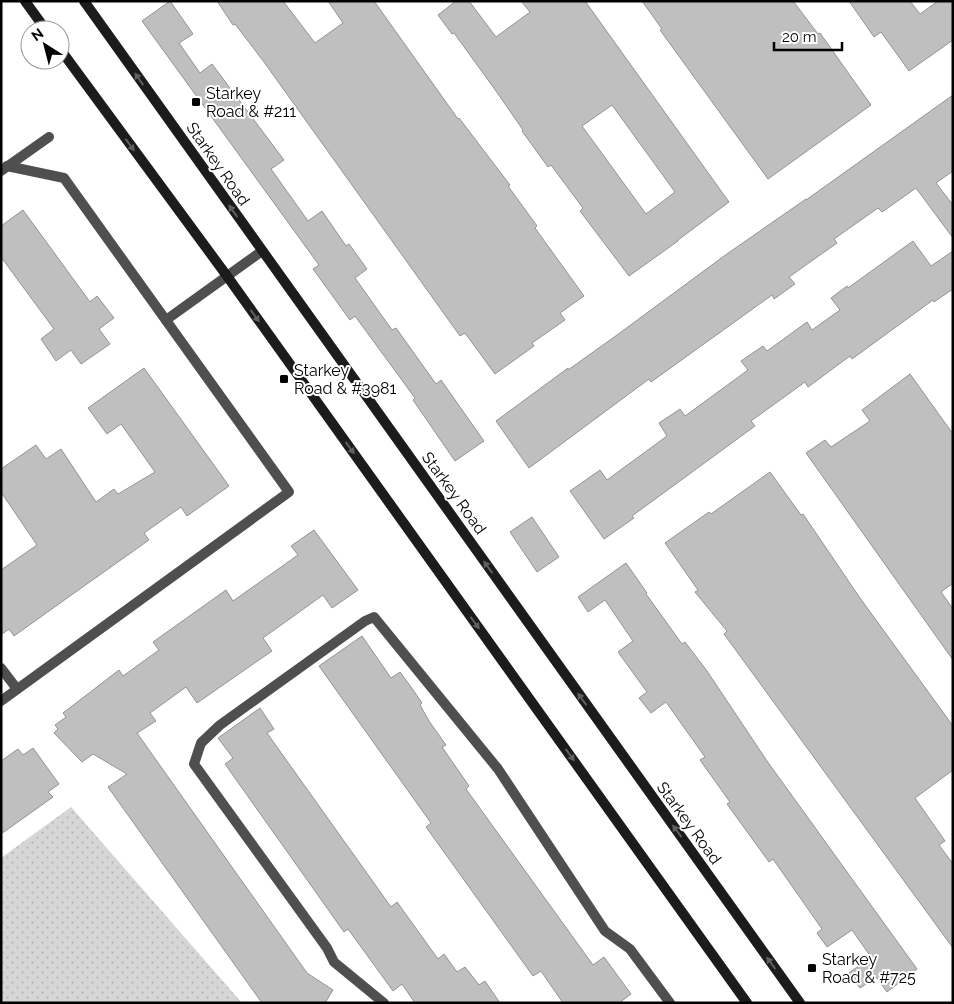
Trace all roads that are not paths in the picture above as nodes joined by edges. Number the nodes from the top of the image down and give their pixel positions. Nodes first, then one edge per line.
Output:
1 (24, 1) edge
2 (84, 1) edge
3 (38, 20) edge
4 (70, 63) edge
5 (49, 137) dead end
6 (4, 169) edge
7 (262, 251) junction
8 (227, 276) junction
9 (166, 320) junction
10 (1, 668) edge
11 (17, 689) junction
12 (1, 701) edge
13 (384, 1003) edge
14 (670, 1003) edge
15 (747, 1003) edge
16 (800, 1003) edge

1 - 3 main road
7 -> 2 main road, Starkey Road
4 -> 8 main road
5 - 6 lane
6 - 9 lane
7 - 8 lane
16 -> 7 main road, Starkey Road
8 - 9 lane
8 -> 15 main road
9 - 11 lane
10 - 11 lane
11 - 12 lane
13 - 14 lane

